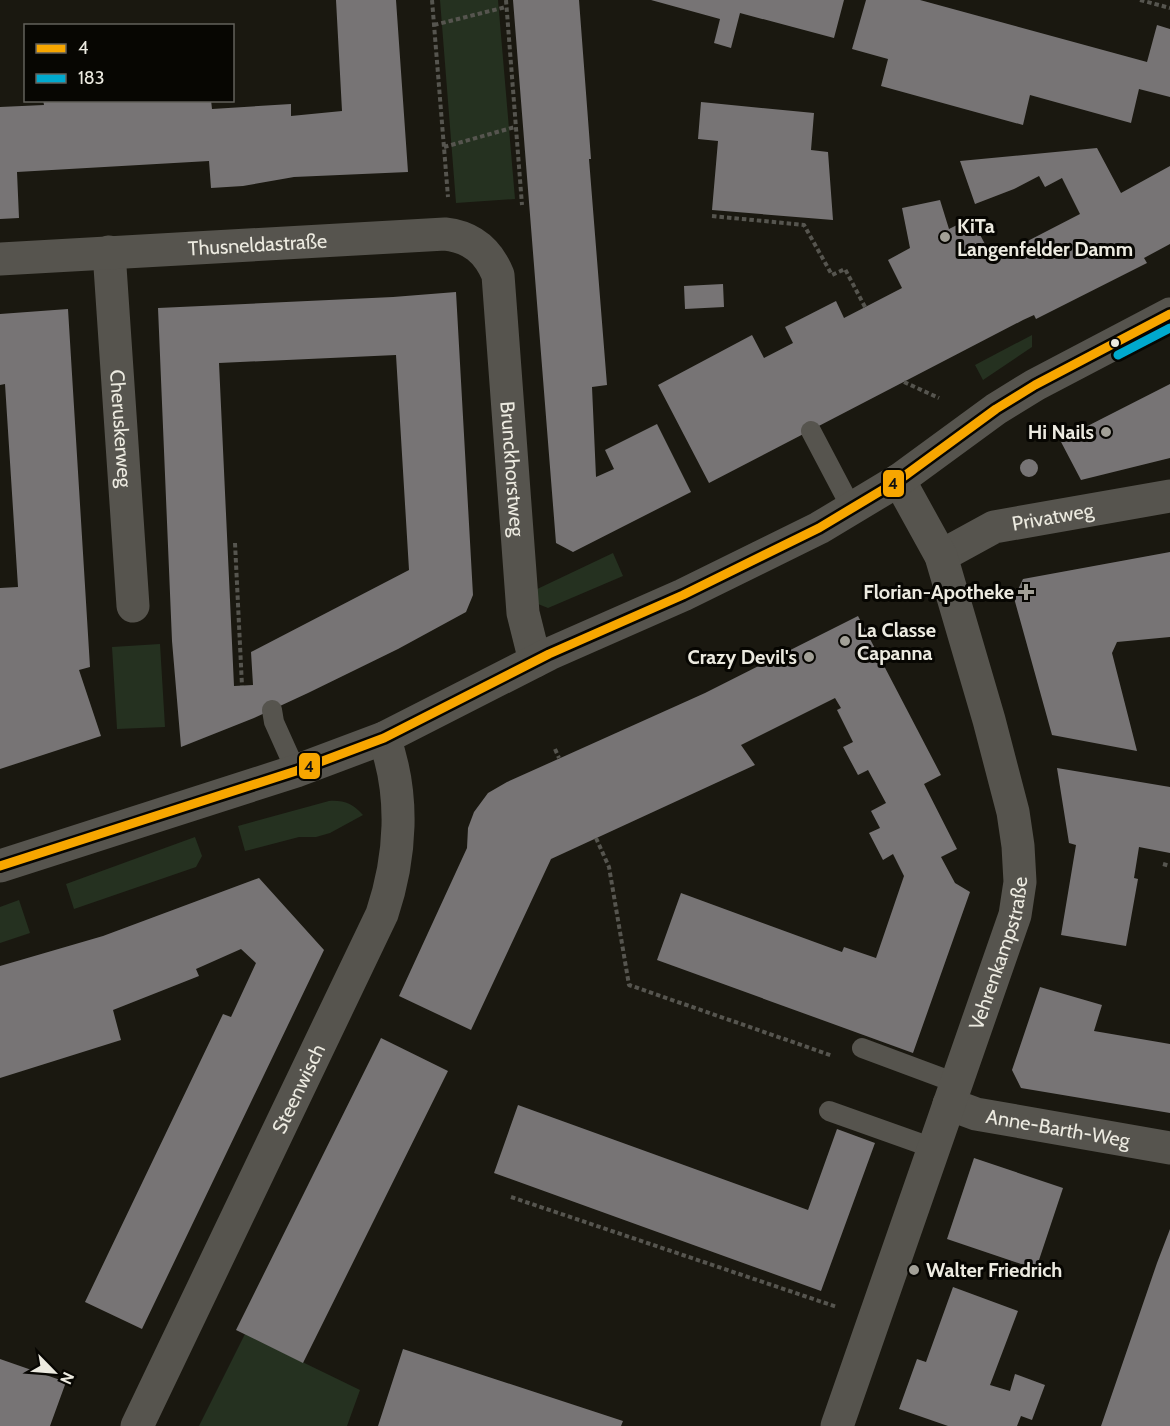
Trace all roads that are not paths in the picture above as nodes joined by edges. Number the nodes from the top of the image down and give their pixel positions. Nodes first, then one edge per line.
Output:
1 (109, 252) junction
2 (0, 259) edge
3 (498, 275) joint
4 (1170, 314) edge
5 (811, 430) dead end
6 (899, 480) junction
7 (1170, 495) edge
8 (852, 509) junction
9 (941, 556) junction
10 (133, 606) dead end
11 (535, 661) junction
12 (272, 710) dead end
13 (384, 738) junction
14 (296, 771) junction
15 (0, 866) edge
16 (862, 1048) dead end
17 (952, 1093) junction
18 (829, 1110) dead end
19 (933, 1148) junction
20 (1170, 1148) edge
21 (137, 1426) edge
22 (837, 1426) edge

1 - 2 street, Thusneldastraße
1 - 3 street, Thusneldastraße
1 - 10 street, Cheruskerweg
3 - 11 street, Brunckhorstweg
4 - 6 street
5 - 8 lane
6 - 8 street
6 - 9 street, Vehrenkampstraße
7 - 9 street, Privatweg
8 - 11 street
9 - 17 street, Vehrenkampstraße
11 - 13 street
12 - 14 lane
13 - 14 street
13 - 21 street, Steenwisch
14 - 15 street
16 - 17 lane
17 - 19 street, Vehrenkampstraße
17 - 20 street, Anne-Barth-Weg
18 - 19 lane
19 - 22 street, Vehrenkampstraße

